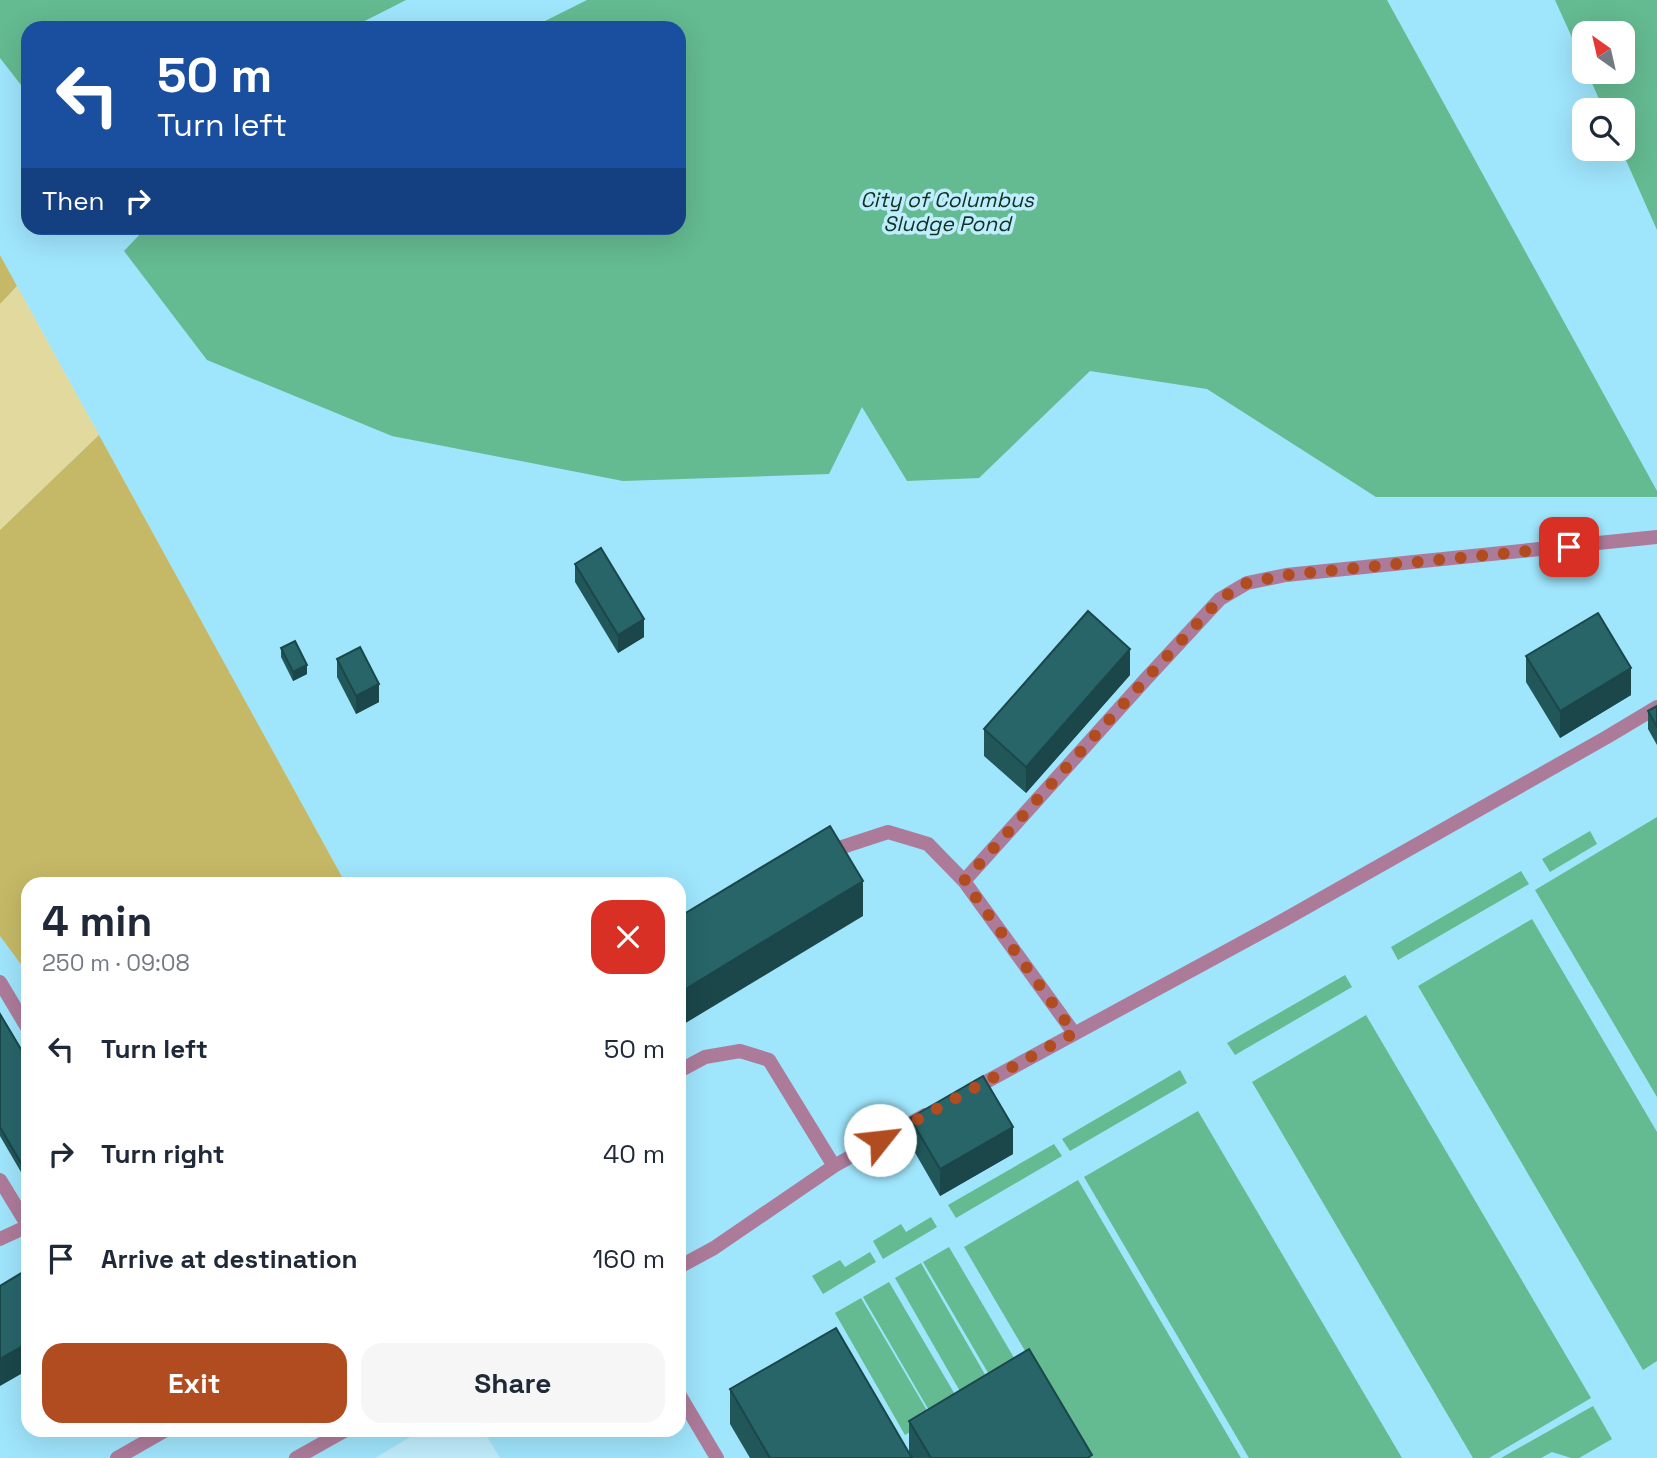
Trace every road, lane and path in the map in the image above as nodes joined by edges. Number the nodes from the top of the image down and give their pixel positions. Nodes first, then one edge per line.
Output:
1 (1657, 537) edge
2 (1657, 707) edge
3 (819, 855) edge
4 (964, 881) junction
5 (0, 982) edge
6 (21, 1017) edge
7 (1074, 1033) junction
8 (686, 1067) edge
9 (960, 1096) edge
10 (937, 1108) edge
11 (834, 1166) junction
12 (0, 1180) edge
13 (21, 1214) edge
14 (21, 1229) edge
15 (0, 1239) edge
16 (686, 1263) edge
17 (686, 1406) edge
18 (154, 1437) edge
19 (334, 1437) edge
20 (117, 1458) edge
21 (296, 1458) edge
22 (717, 1458) edge

1 - 4 street
2 - 7 street
3 - 4 street
4 - 7 street
5 - 6 street
7 - 9 street
8 - 11 street
10 - 11 street
11 - 16 street
12 - 13 street
14 - 15 street
17 - 22 street
18 - 20 street
19 - 21 street

